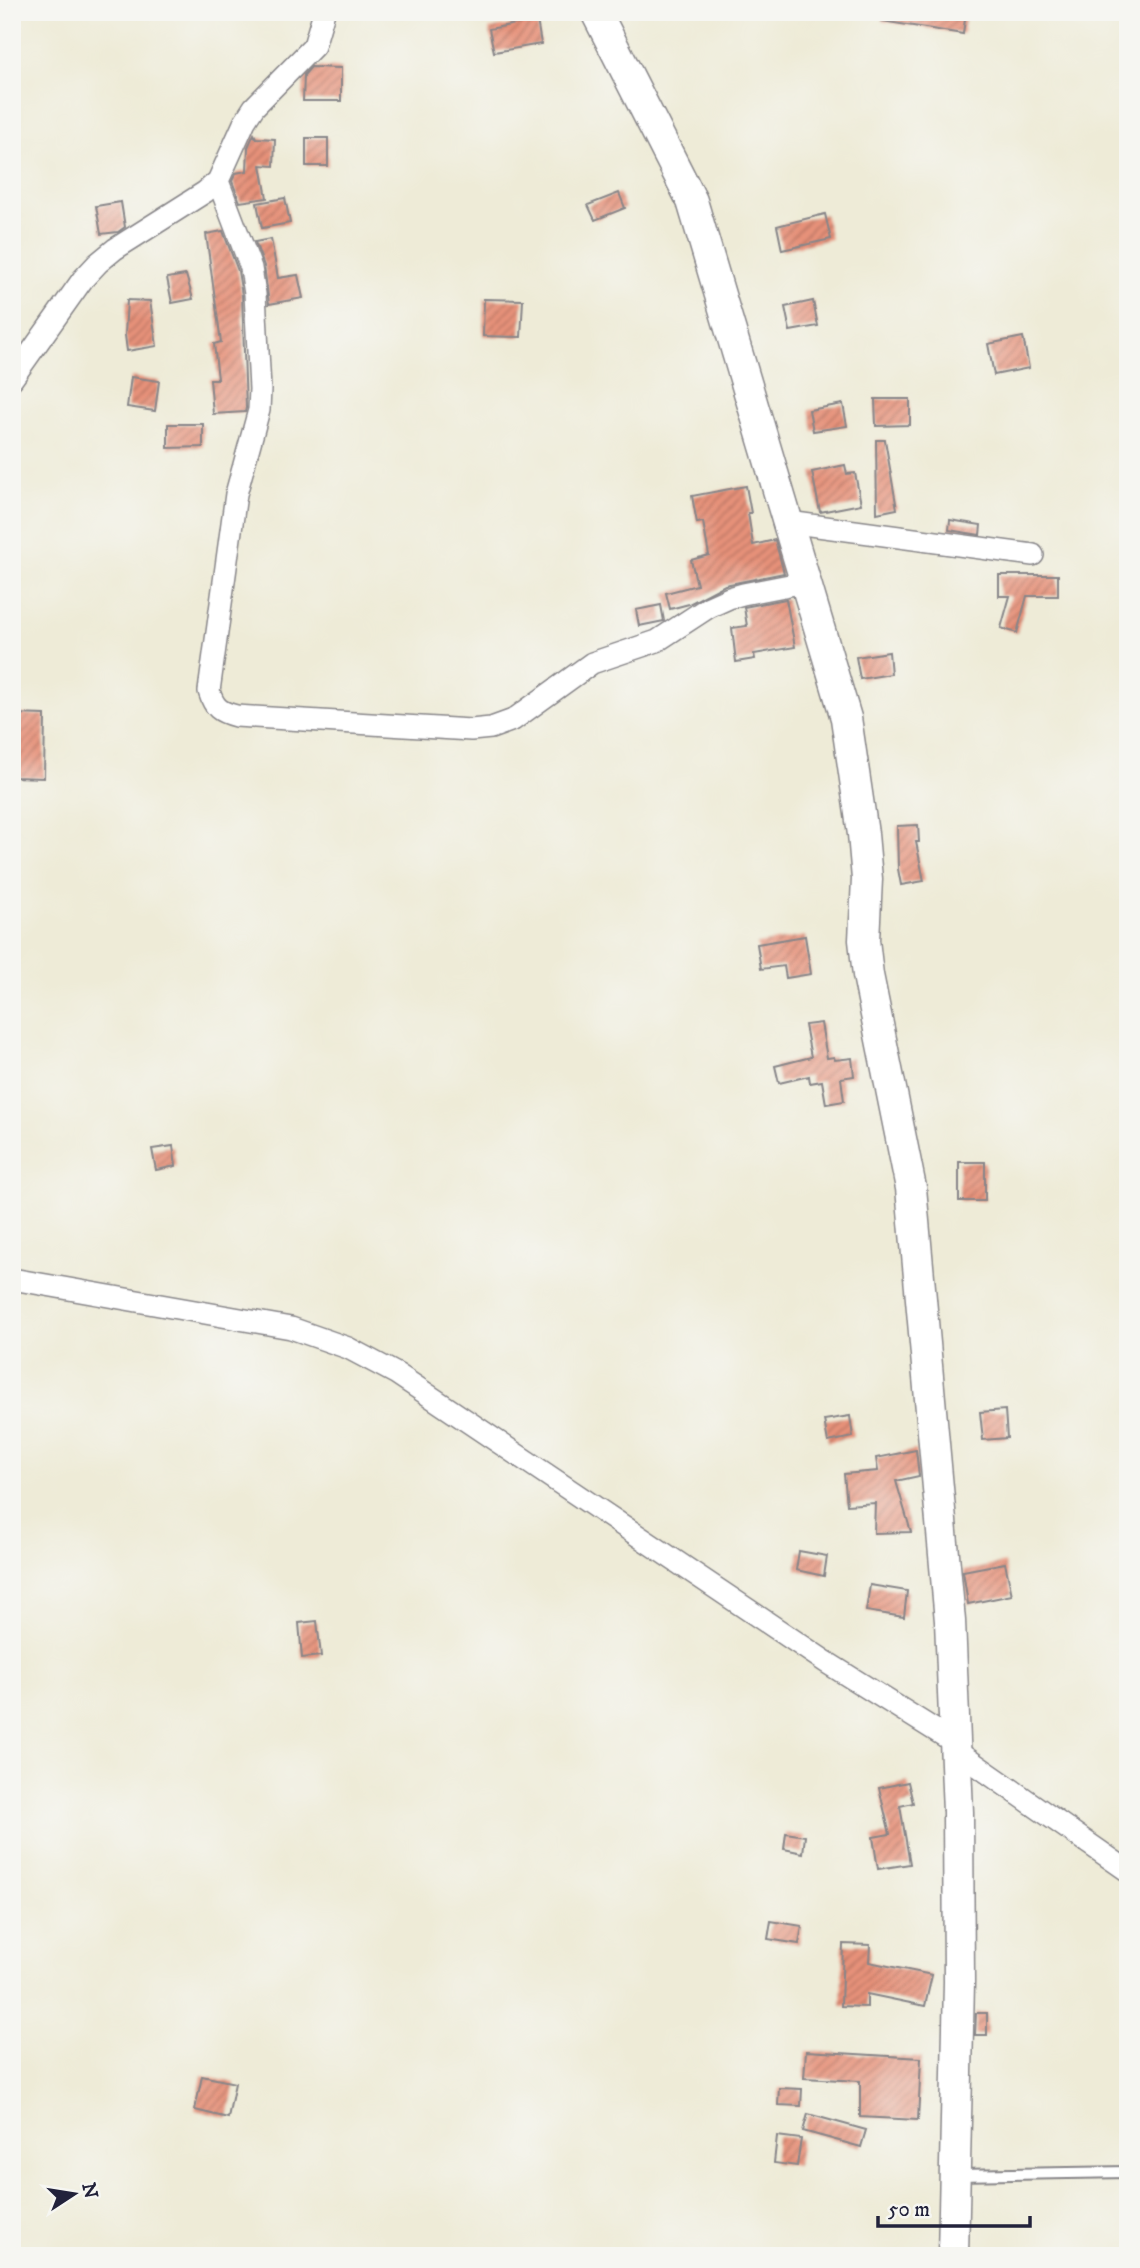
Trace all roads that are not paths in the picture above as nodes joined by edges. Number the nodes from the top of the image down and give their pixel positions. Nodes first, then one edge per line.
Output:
1 (324, 12) edge
2 (596, 12) edge
3 (218, 181) junction
4 (12, 380) edge
5 (788, 522) junction
6 (1033, 555) dead end
7 (806, 582) junction
8 (12, 1279) edge
9 (954, 1746) junction
10 (1128, 1871) edge
11 (1128, 2172) edge
12 (955, 2175) junction
13 (953, 2256) edge

1 - 3 street
2 - 5 street
3 - 4 street
3 - 7 street
5 - 6 street
5 - 7 street
7 - 9 street
8 - 9 street
9 - 10 street
9 - 12 street
11 - 12 lane
12 - 13 street

